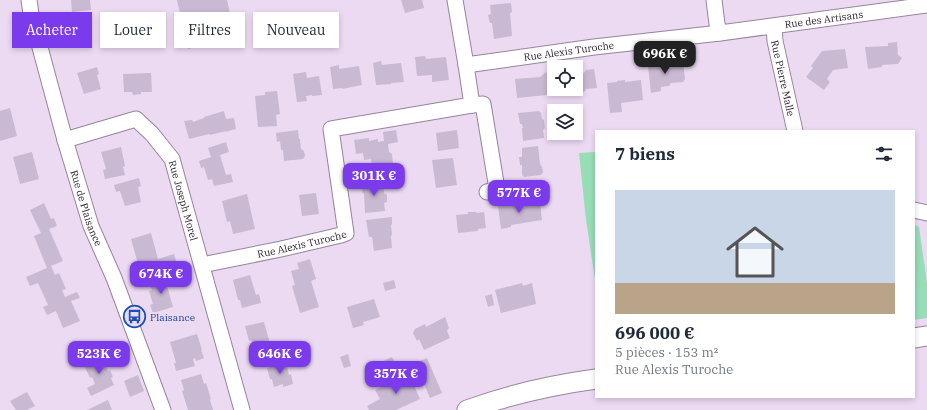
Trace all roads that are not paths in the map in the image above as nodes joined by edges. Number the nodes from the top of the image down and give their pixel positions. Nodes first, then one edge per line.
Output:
1 (29, 0) edge
2 (455, 0) edge
3 (714, 0) edge
4 (927, 5) edge
5 (774, 26) junction
6 (720, 33) junction
7 (466, 66) junction
8 (472, 105) junction
9 (794, 130) edge
10 (65, 140) junction
11 (487, 192) dead end
12 (915, 210) edge
13 (927, 213) edge
14 (202, 266) junction
15 (927, 336) edge
16 (915, 338) edge
17 (595, 379) edge
18 (163, 410) edge
19 (242, 410) edge
20 (467, 410) edge

1 - 10 street, Rue de Plaisance
2 - 7 street
3 - 6 street
4 - 5 street, Rue des Artisans
5 - 6 street, Rue des Artisans
5 - 9 street, Rue Pierre Malle
6 - 7 street, Rue Alexis Turoche
7 - 8 street
8 - 11 street
8 - 14 street, Rue Alexis Turoche
10 - 14 street, Rue Joseph Morel
10 - 18 street, Rue de Plaisance
12 - 13 street
14 - 19 street, Rue Joseph Morel
15 - 16 main road
17 - 20 main road

